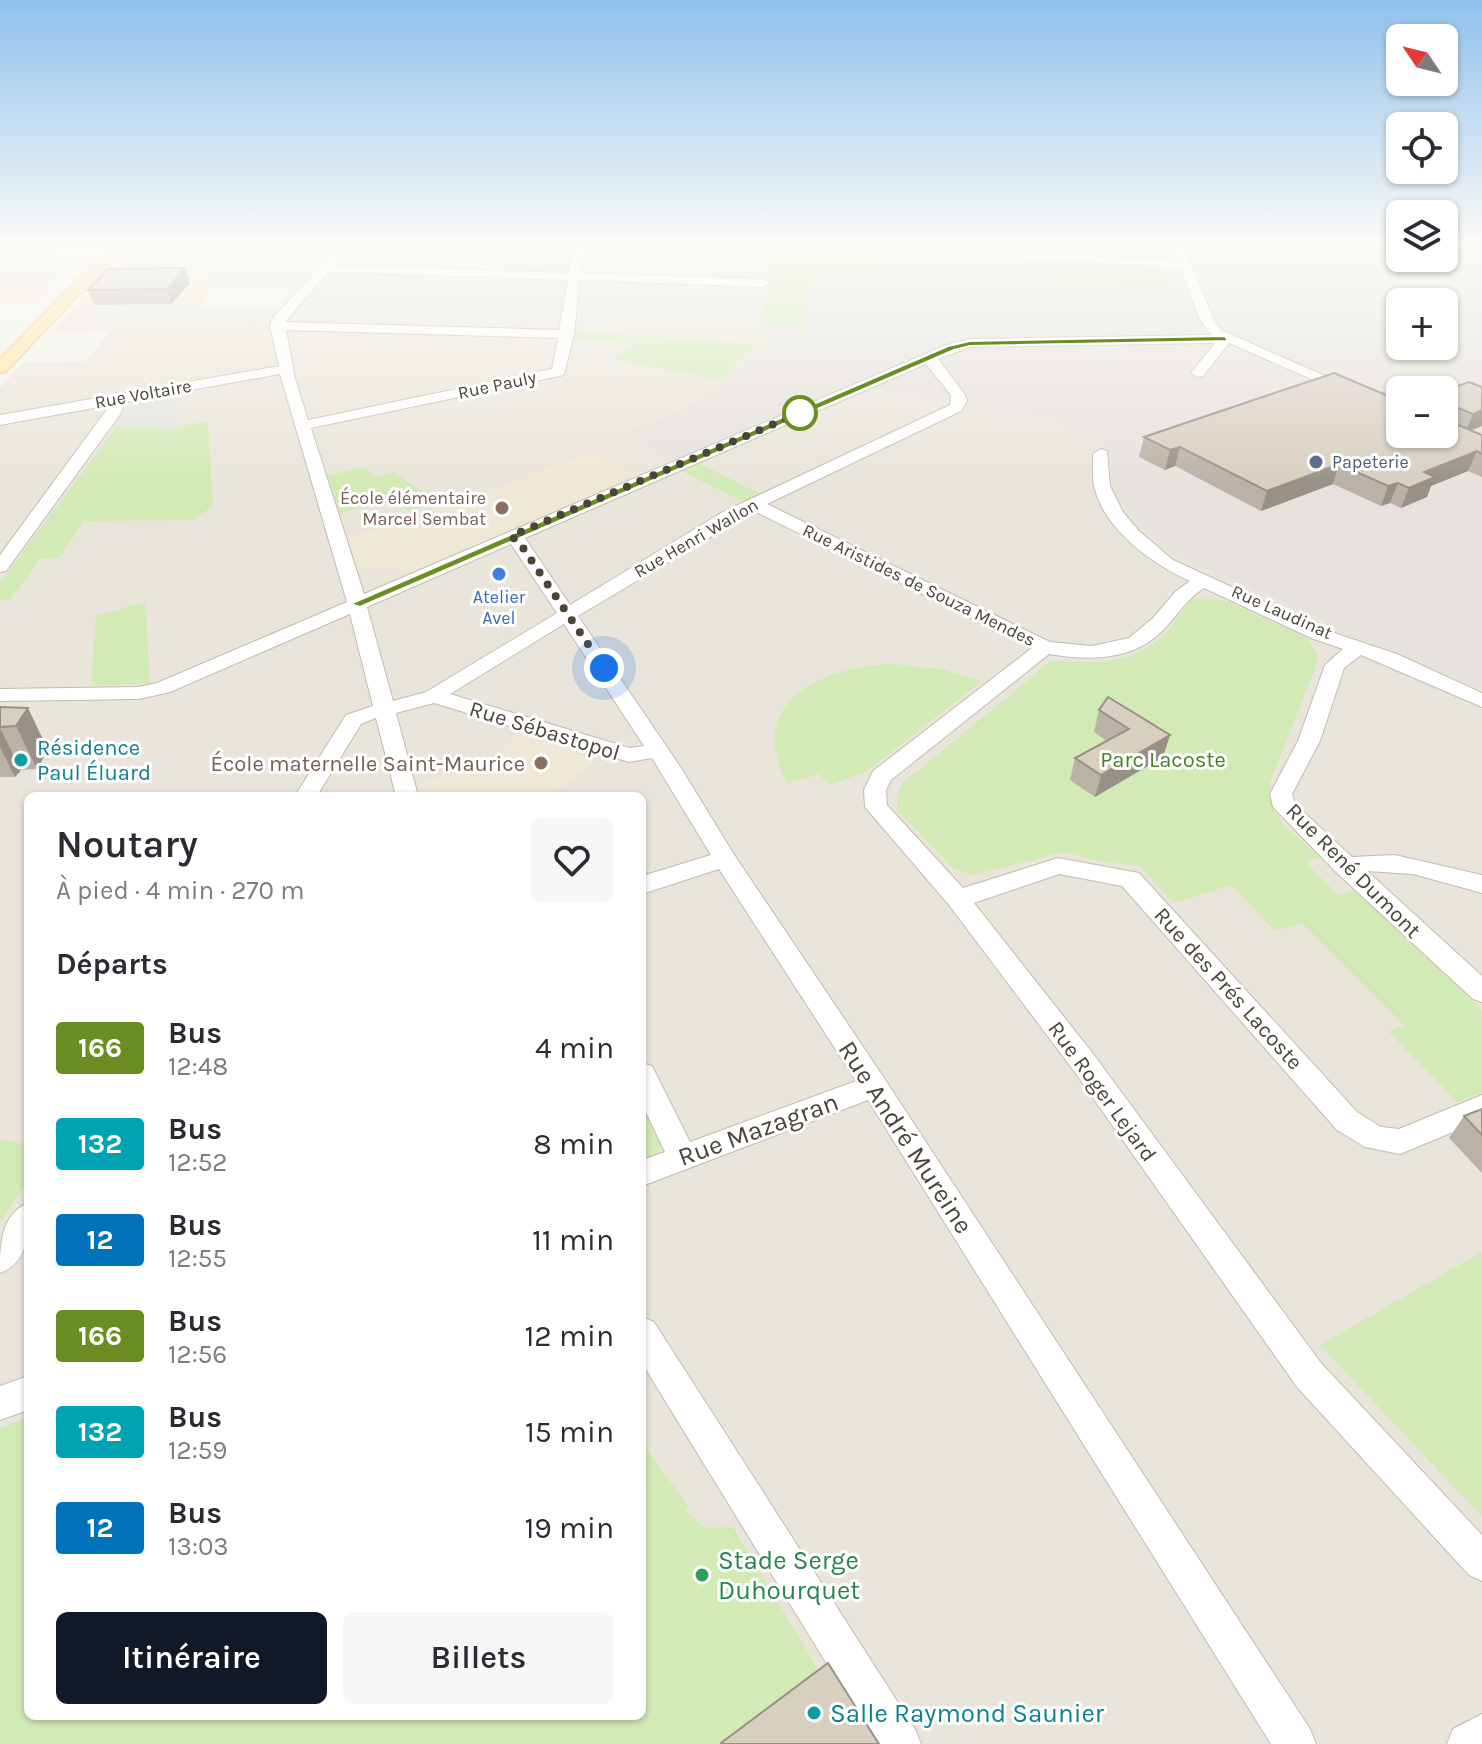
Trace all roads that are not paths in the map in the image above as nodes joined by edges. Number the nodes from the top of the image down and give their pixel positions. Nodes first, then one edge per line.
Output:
1 (33, 322) edge
2 (43, 322) edge
3 (278, 322) edge
4 (568, 322) edge
5 (1209, 322) edge
6 (277, 326) junction
7 (567, 334) junction
8 (1225, 339) junction
9 (0, 354) edge
10 (927, 359) junction
11 (0, 368) edge
12 (287, 369) junction
13 (1198, 373) dead end
14 (119, 398) junction
15 (1386, 408) edge
16 (0, 420) edge
17 (305, 425) junction
18 (1101, 454) dead end
19 (753, 504) junction
20 (511, 536) junction
21 (0, 567) edge
22 (1204, 581) junction
23 (356, 604) junction
24 (569, 614) junction
25 (1045, 647) junction
26 (1357, 648) junction
27 (0, 695) edge
28 (433, 696) junction
29 (1482, 701) edge
30 (1482, 709) edge
31 (387, 717) junction
32 (658, 750) junction
33 (309, 792) edge
34 (406, 792) edge
35 (725, 859) junction
36 (1345, 867) junction
37 (646, 884) edge
38 (1482, 884) edge
39 (958, 899) junction
40 (1482, 992) edge
41 (646, 1082) edge
42 (874, 1086) junction
43 (1482, 1107) edge
44 (682, 1157) junction
45 (646, 1171) edge
46 (24, 1223) edge
47 (0, 1259) edge
48 (646, 1339) edge
49 (24, 1394) edge
50 (0, 1403) edge
51 (1482, 1562) edge
52 (1482, 1735) edge
53 (900, 1744) edge
54 (1295, 1744) edge
55 (1468, 1744) edge

1 - 9 main road
2 - 11 main road
3 - 6 street
4 - 7 street, Rue Pauly
5 - 8 street
6 - 7 street
6 - 12 street
7 - 17 street, Rue Pauly
8 - 10 street
8 - 13 street
8 - 15 street
10 - 19 street, Rue Henri Wallon
10 - 20 street
12 - 14 street, Rue Voltaire
12 - 17 street
14 - 16 street, Rue Voltaire
14 - 21 street
17 - 23 street
18 - 22 street, Rue Laudinat
19 - 24 street, Rue Henri Wallon
19 - 25 street, Rue Aristides de Souza Mendes
20 - 23 street
20 - 24 street, Rue André Mureine
22 - 25 street, Rue Aristides de Souza Mendes
22 - 26 street, Rue Laudinat
23 - 27 street
23 - 31 street
24 - 28 street, Rue Henri Wallon
24 - 32 street, Rue André Mureine
25 - 39 street, Rue Roger Lejard
26 - 29 street, Rue Laudinat
26 - 30 street, Rue Laudinat
26 - 36 street, Rue René Dumont
28 - 31 street, Rue Henri Wallon
28 - 32 street, Rue Sébastopol
31 - 33 street, Rue Henri Wallon
31 - 34 street
32 - 35 street, Rue André Mureine
35 - 37 street
35 - 42 street, Rue André Mureine
36 - 38 street
36 - 40 street, Rue René Dumont
39 - 43 street, Rue des Prés Lacoste
39 - 51 street, Rue Roger Lejard
41 - 44 street
42 - 44 street, Rue Mazagran
42 - 54 street, Rue André Mureine
44 - 45 street, Rue Mazagran
46 - 47 street
48 - 53 street
49 - 50 street
52 - 55 street

